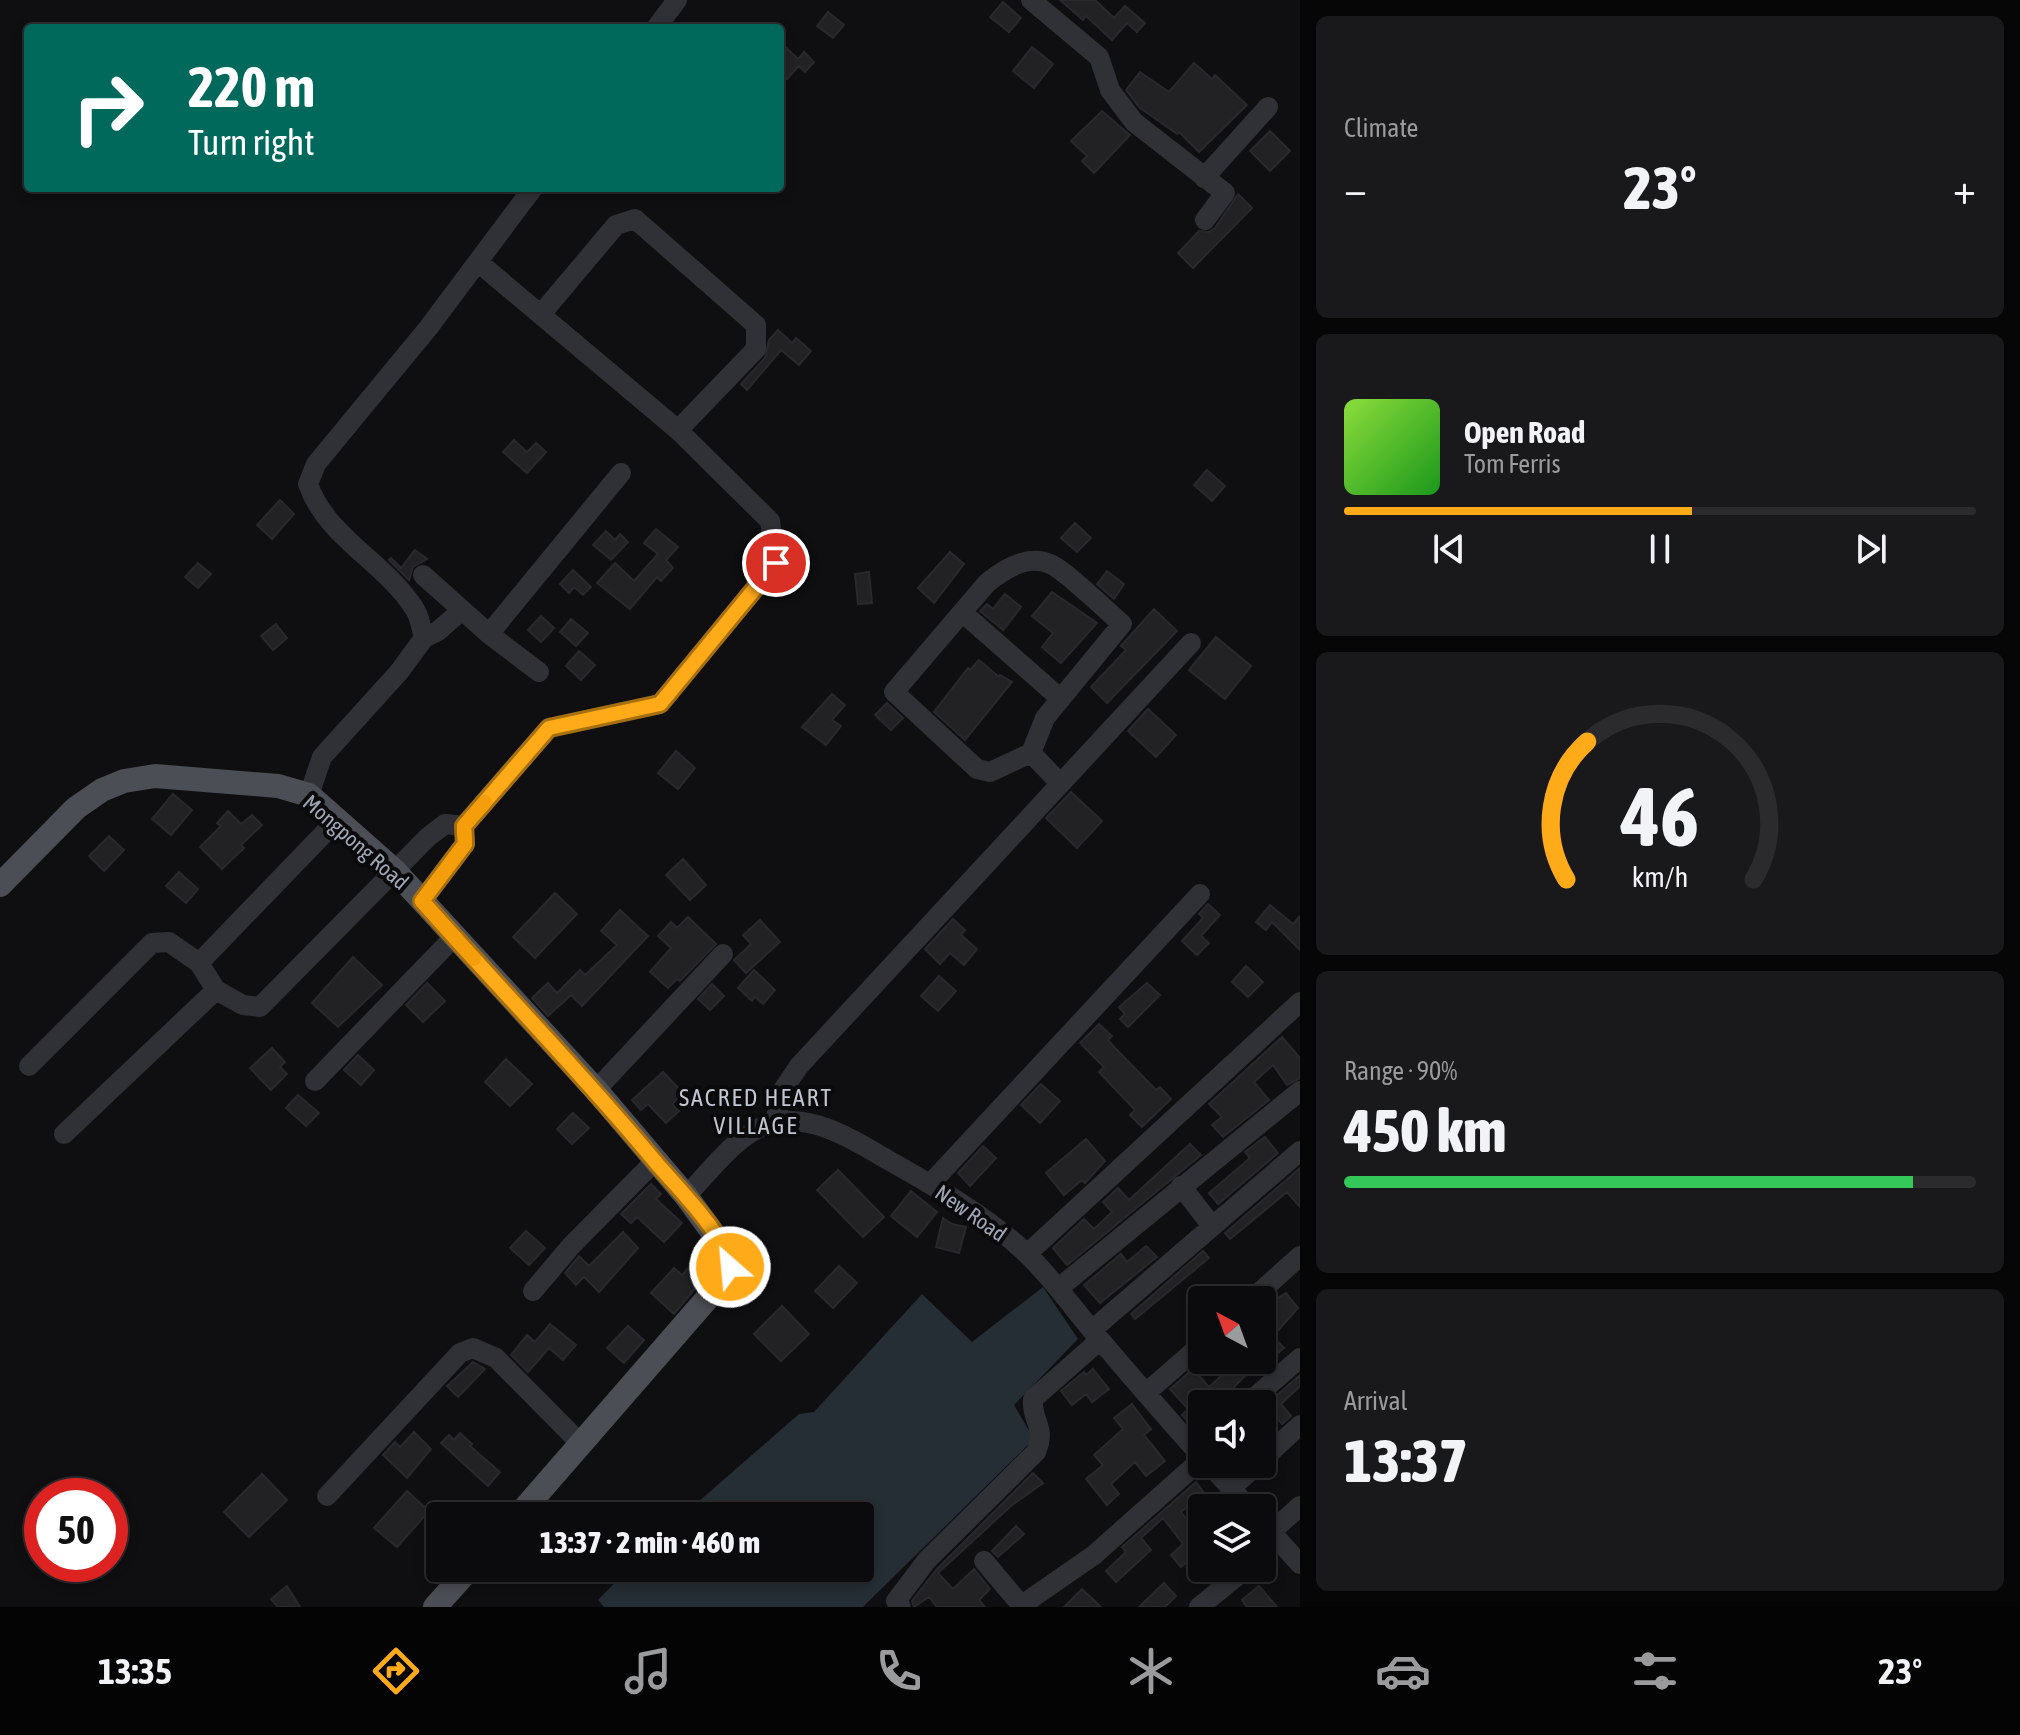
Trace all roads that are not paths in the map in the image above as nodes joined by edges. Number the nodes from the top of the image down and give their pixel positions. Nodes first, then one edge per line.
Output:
1 (677, 0) edge
2 (1031, 0) edge
3 (659, 24) edge
4 (1268, 107) dead end
5 (1204, 178) junction
6 (530, 192) edge
7 (1205, 220) dead end
8 (478, 262) junction
9 (542, 313) junction
10 (678, 430) junction
11 (621, 473) dead end
12 (423, 575) dead end
13 (462, 610) junction
14 (963, 613) junction
15 (489, 634) junction
16 (424, 638) junction
17 (1191, 643) dead end
18 (539, 672) dead end
19 (1061, 699) junction
20 (1031, 753) junction
21 (1059, 782) junction
22 (309, 795) junction
23 (337, 820) junction
24 (464, 826) junction
25 (395, 871) junction
26 (0, 885) edge
27 (1200, 894) dead end
28 (422, 901) junction
29 (454, 937) junction
30 (723, 954) dead end
31 (199, 963) junction
32 (216, 990) junction
33 (1300, 1002) edge
34 (29, 1066) dead end
35 (315, 1081) dead end
36 (596, 1090) junction
37 (1300, 1091) edge
38 (775, 1122) junction
39 (64, 1134) dead end
40 (1300, 1151) edge
41 (655, 1161) junction
42 (930, 1184) junction
43 (1181, 1186) junction
44 (686, 1196) junction
45 (1212, 1226) junction
46 (1027, 1254) junction
47 (1300, 1256) edge
48 (1267, 1286) edge
49 (1060, 1287) junction
50 (533, 1291) dead end
51 (1096, 1335) junction
52 (1188, 1356) edge
53 (1300, 1358) edge
54 (1263, 1390) edge
55 (1147, 1392) junction
56 (1300, 1425) edge
57 (1188, 1438) edge
58 (582, 1445) junction
59 (1276, 1447) edge
60 (1188, 1467) edge
61 (1222, 1478) edge
62 (1242, 1478) edge
63 (1231, 1488) junction
64 (1236, 1494) edge
65 (327, 1496) dead end
66 (531, 1502) edge
67 (1300, 1506) edge
68 (1276, 1527) edge
69 (1276, 1538) edge
70 (984, 1561) dead end
71 (1300, 1564) edge
72 (457, 1582) edge
73 (1230, 1582) edge
74 (1020, 1606) edge
75 (435, 1607) edge
76 (901, 1607) edge
77 (1199, 1607) edge

1 - 3 street
2 - 5 street
4 - 5 street
5 - 7 street
6 - 8 street
8 - 9 street
8 - 16 street
9 - 10 street
9 - 10 street
10 - 24 street
11 - 15 street
12 - 13 street
13 - 15 street
13 - 16 street
14 - 19 street
14 - 19 street
14 - 20 street
15 - 18 street
16 - 22 street
17 - 21 street
19 - 20 street
20 - 21 street
21 - 38 street
22 - 23 main road, Mongpong Road
22 - 26 main road, Mongpong Road
23 - 25 main road, Mongpong Road
23 - 31 street
24 - 25 street
24 - 28 street
25 - 28 main road, Mongpong Road
25 - 32 street
27 - 42 street
28 - 29 main road, Mongpong Road
29 - 35 street
29 - 36 main road, Mongpong Road
30 - 36 street
31 - 32 street
31 - 34 street
32 - 39 street
33 - 46 street
36 - 41 main road, Mongpong Road
37 - 43 street
38 - 42 street, New Road
38 - 44 street
40 - 45 street
41 - 44 main road, Mongpong Road
41 - 50 street
42 - 46 street, New Road
43 - 45 street
43 - 49 street
44 - 58 main road, Mongpong Road
45 - 51 street
46 - 49 street, New Road
47 - 48 street
49 - 51 street, New Road
51 - 55 street, New Road
51 - 76 street
52 - 55 street
53 - 54 street
55 - 57 street, New Road
56 - 59 street
58 - 65 street
58 - 66 main road, Mongpong Road
60 - 74 street
61 - 63 street, New Road
62 - 63 street
63 - 64 street, New Road
67 - 68 street
69 - 71 street
70 - 74 street
72 - 75 main road
73 - 77 street

